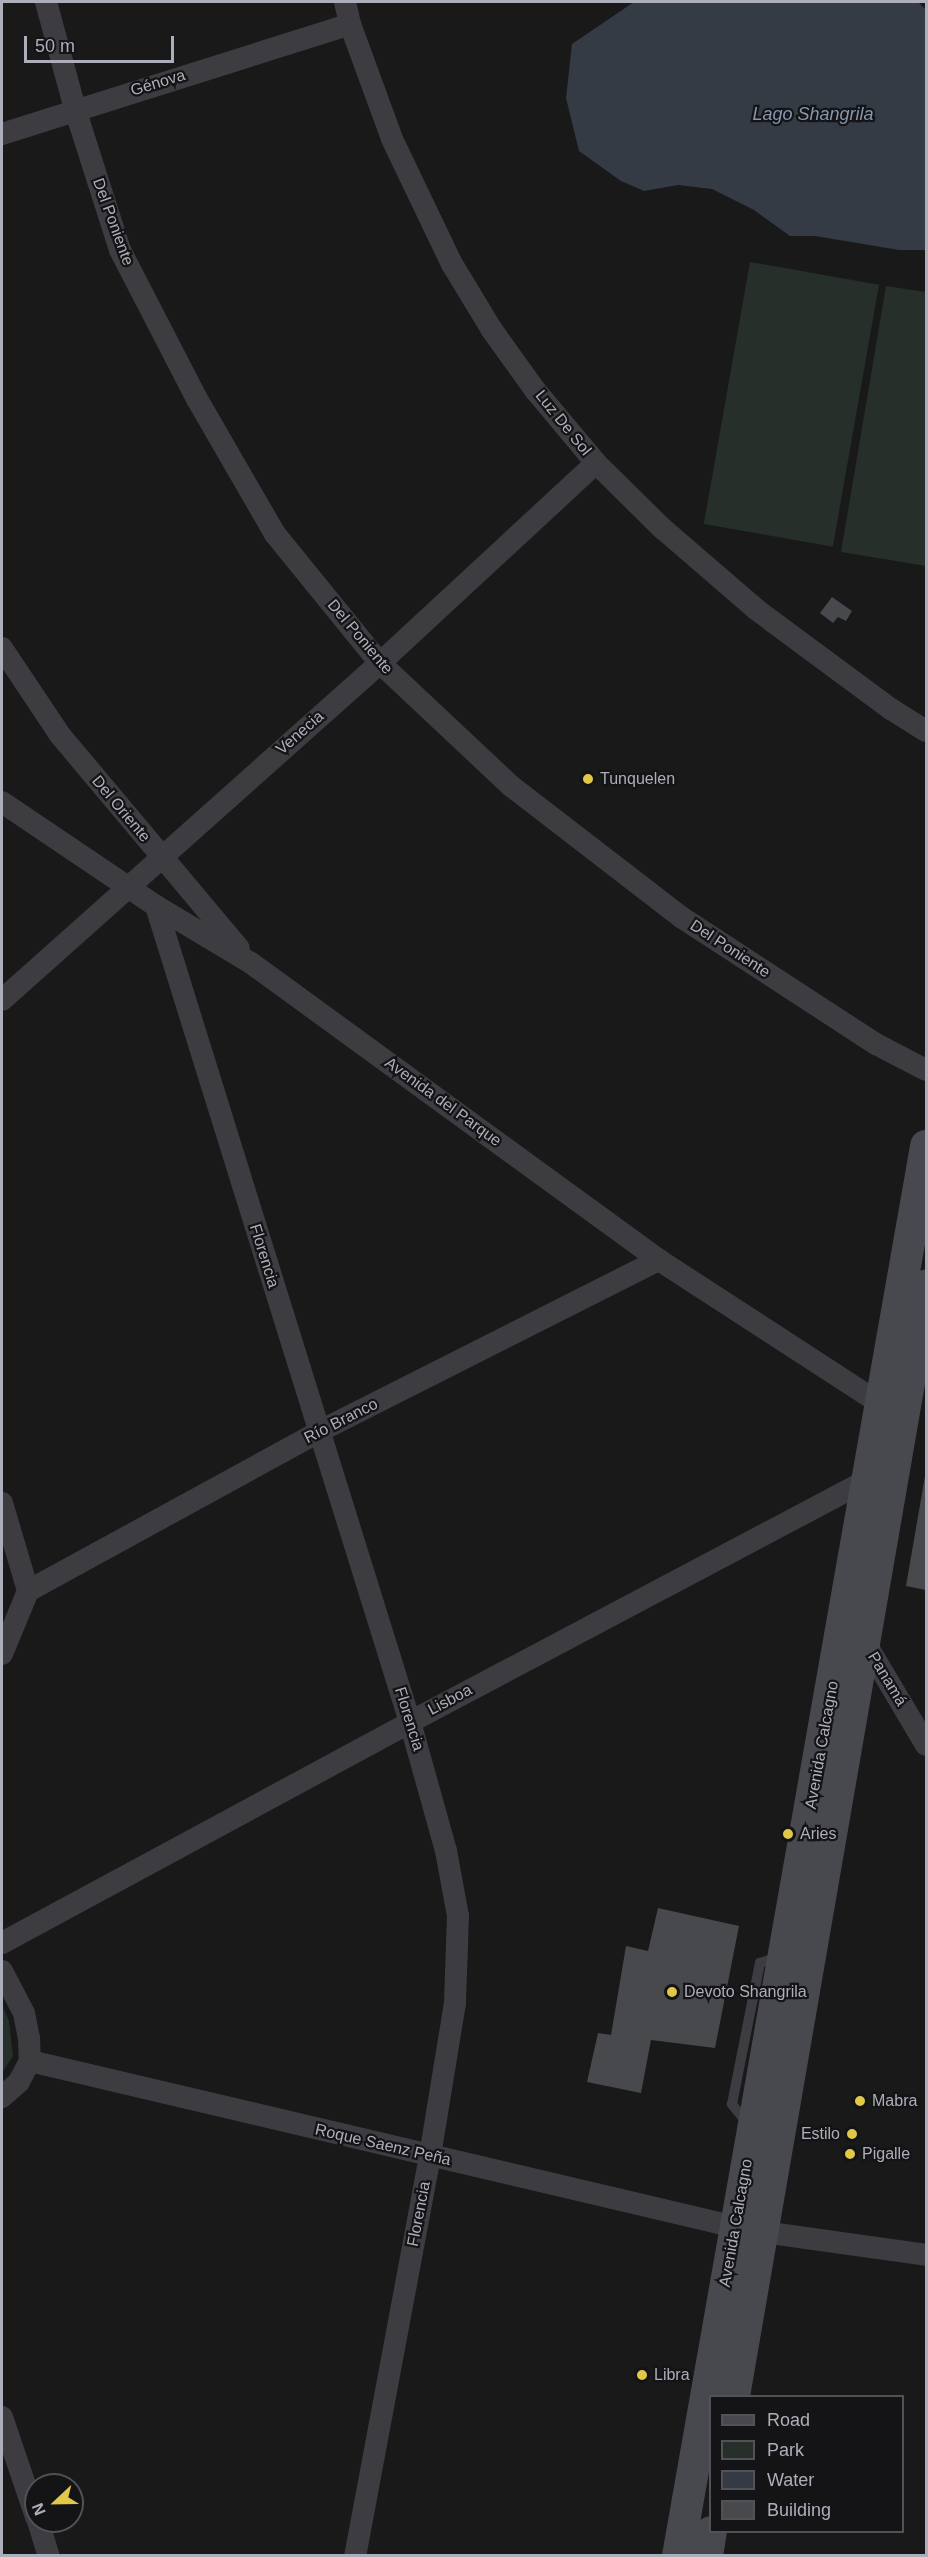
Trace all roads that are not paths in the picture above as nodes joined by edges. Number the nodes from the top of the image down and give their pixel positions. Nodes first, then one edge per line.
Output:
1 (46, 2) edge
2 (345, 2) edge
3 (350, 24) junction
4 (75, 109) junction
5 (2, 134) edge
6 (596, 463) junction
7 (2, 648) edge
8 (380, 663) junction
9 (927, 731) edge
10 (2, 802) edge
11 (160, 856) junction
12 (128, 887) junction
13 (156, 906) junction
14 (251, 963) junction
15 (2, 1000) edge
16 (927, 1070) edge
17 (927, 1146) edge
18 (659, 1260) junction
19 (927, 1285) edge
20 (904, 1411) edge
21 (318, 1432) junction
22 (870, 1479) junction
23 (2, 1503) edge
24 (28, 1591) junction
25 (866, 1644) junction
26 (2, 1654) edge
27 (410, 1722) junction
28 (927, 1745) edge
29 (2, 1942) edge
30 (798, 1957) junction
31 (2, 1971) edge
32 (30, 2061) junction
33 (2, 2097) edge
34 (430, 2156) junction
35 (749, 2229) junction
36 (927, 2255) edge
37 (713, 2395) edge
38 (734, 2395) edge
39 (709, 2413) edge
40 (2, 2417) edge
41 (24, 2482) edge
42 (42, 2533) edge
43 (711, 2533) edge
44 (50, 2556) edge
45 (355, 2556) edge
46 (678, 2556) edge
47 (707, 2556) edge

1 - 4 street, Del Poniente
2 - 3 street, Luz De Sol
3 - 4 street, Génova
3 - 6 street, Luz De Sol
4 - 5 street, Génova
4 - 8 street, Del Poniente
6 - 8 street, Venecia
6 - 9 street, Luz De Sol
7 - 11 street, Del Oriente
8 - 11 street, Venecia
8 - 16 street, Del Poniente
10 - 12 street, Avenida del Parque
11 - 12 street, Venecia
11 - 14 street, Del Oriente
12 - 13 street, Avenida del Parque
12 - 15 street, Venecia
13 - 14 street, Avenida del Parque
13 - 21 street, Florencia
14 - 18 street, Avenida del Parque
17 - 20 street, Avenida Calcagno
18 - 20 street, Avenida del Parque
18 - 21 street, Río Branco
19 - 20 street, Avenida Calcagno
20 - 22 street, Avenida Calcagno
20 - 25 street, Avenida Calcagno
21 - 24 street, Río Branco
21 - 27 street, Florencia
22 - 27 street, Lisboa
22 - 30 street, Avenida Calcagno
23 - 24 street
24 - 26 street
25 - 28 street, Panamá
25 - 30 street, Avenida Calcagno
27 - 29 street, Lisboa
27 - 34 street, Florencia
30 - 35 street, Avenida Calcagno
30 - 35 street, Avenida Calcagno
31 - 32 street
32 - 33 street
32 - 34 street, Roque Saenz Peña
34 - 35 street, Roque Saenz Peña
34 - 45 street, Florencia
35 - 36 street, Roque Saenz Peña
35 - 37 street, Avenida Calcagno
35 - 38 street, Avenida Calcagno
39 - 46 street, Avenida Calcagno
40 - 41 street
42 - 44 street
43 - 47 street

